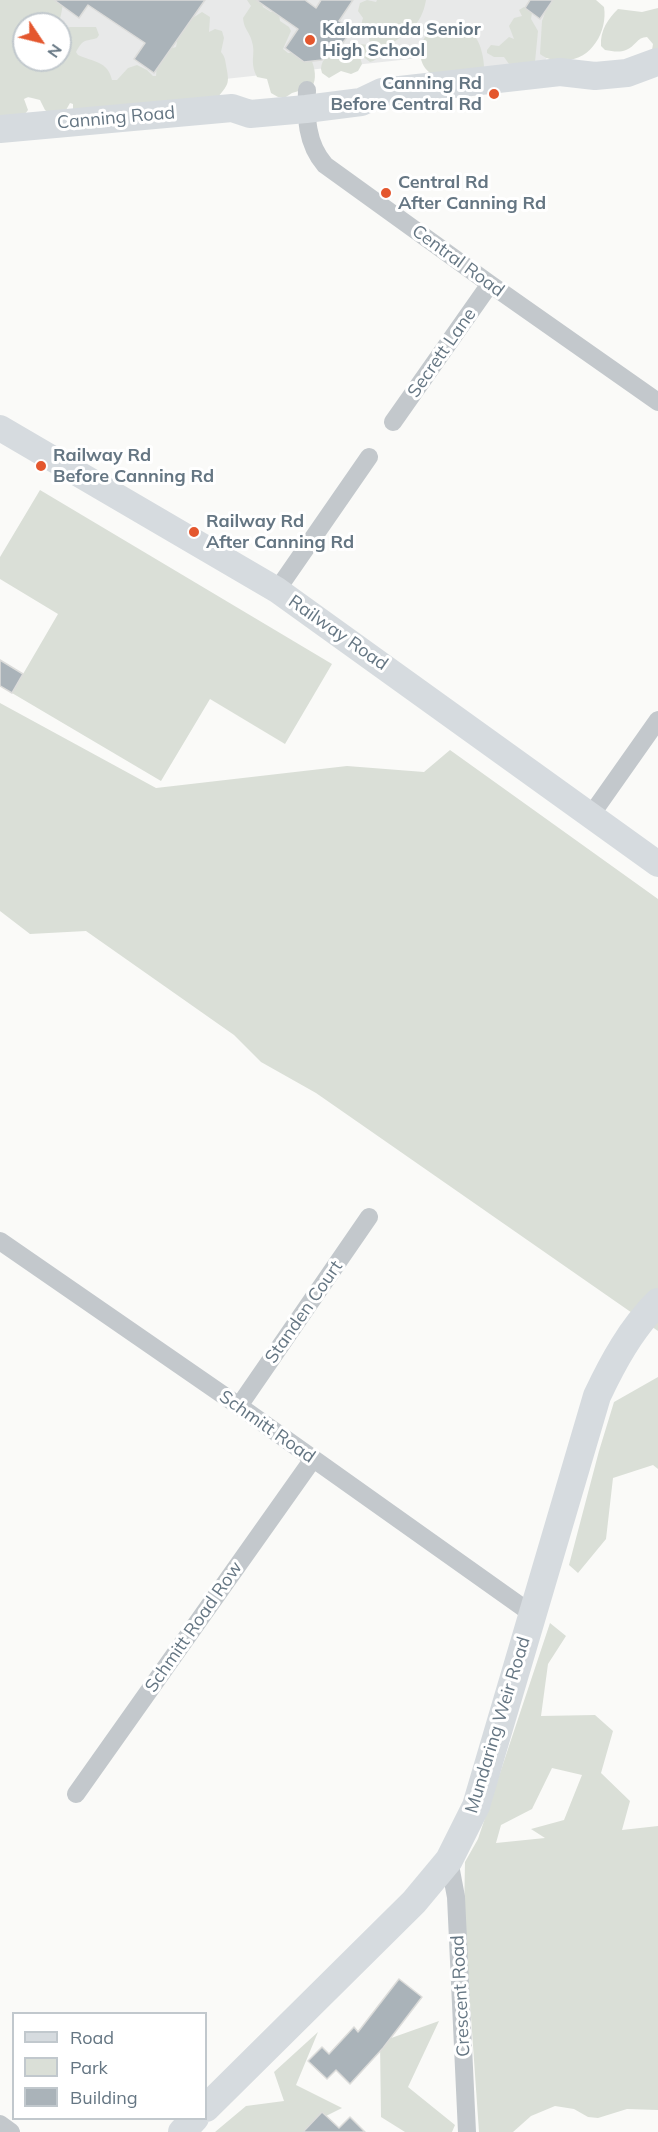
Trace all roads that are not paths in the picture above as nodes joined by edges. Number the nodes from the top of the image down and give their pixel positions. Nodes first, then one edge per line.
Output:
1 (657, 62) edge
2 (306, 99) junction
3 (0, 129) edge
4 (490, 284) junction
5 (658, 402) edge
6 (393, 422) dead end
7 (0, 428) edge
8 (369, 457) dead end
9 (277, 590) junction
10 (658, 720) edge
11 (591, 815) junction
12 (658, 864) edge
13 (369, 1217) dead end
14 (0, 1241) edge
15 (658, 1302) edge
16 (238, 1406) junction
17 (313, 1460) junction
18 (532, 1614) junction
19 (76, 1794) dead end
20 (448, 1860) junction
21 (207, 2107) edge
22 (193, 2120) edge
23 (0, 2124) edge
24 (11, 2132) edge
25 (182, 2132) edge
26 (467, 2132) edge

1 - 2 main road, Canning Road
2 - 3 main road, Canning Road
2 - 4 street, Central Road
4 - 5 street, Central Road
4 - 6 street, Secrett Lane
7 - 9 street, Railway Road
8 - 9 street
9 - 11 street, Railway Road
10 - 11 street
11 - 12 street, Railway Road
13 - 16 street, Standen Court
14 - 16 street, Schmitt Road
15 - 18 main road, Mundaring Weir Road
16 - 17 street, Schmitt Road
17 - 18 street, Schmitt Road
17 - 19 street, Schmitt Road Row
18 - 20 main road, Mundaring Weir Road
20 - 21 main road, Mundaring Weir Road
20 - 26 street, Crescent Road
22 - 25 main road
23 - 24 street

